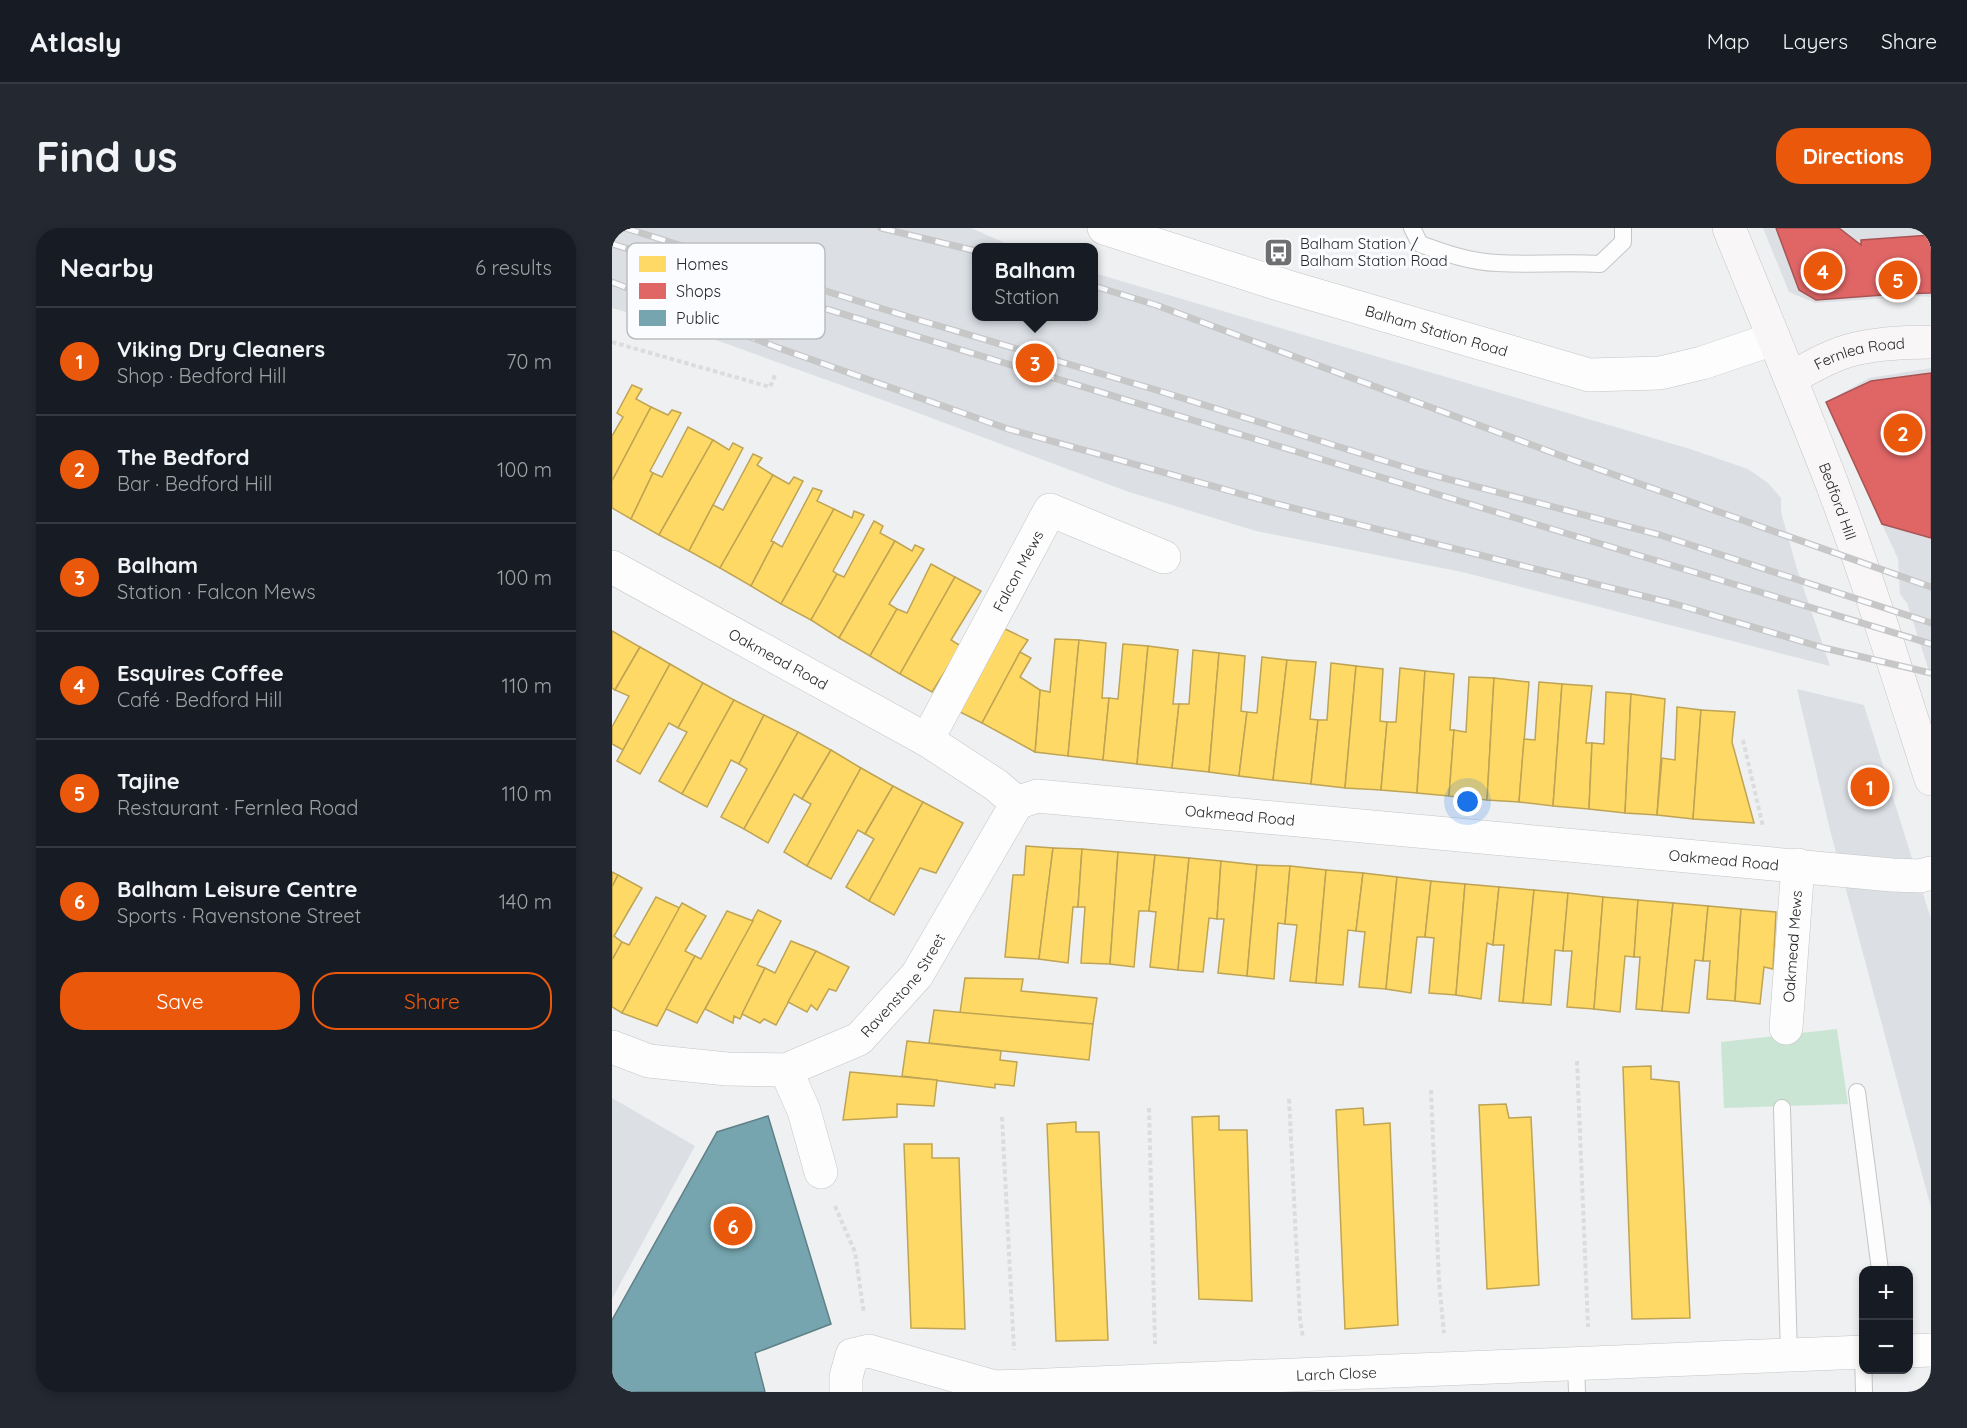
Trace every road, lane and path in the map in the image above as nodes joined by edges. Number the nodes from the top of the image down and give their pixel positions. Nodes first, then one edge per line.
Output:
1 (1104, 228) edge
2 (1412, 228) edge
3 (1623, 228) edge
4 (1729, 228) edge
5 (1773, 339) junction
6 (612, 342) edge
7 (1931, 342) edge
8 (775, 375) dead end
9 (1791, 378) junction
10 (1164, 557) dead end
11 (612, 567) edge
12 (927, 740) junction
13 (1743, 740) dead end
14 (1930, 774) edge
15 (1017, 803) junction
16 (1798, 865) junction
17 (1931, 873) edge
18 (1786, 1028) dead end
19 (612, 1047) edge
20 (1577, 1061) dead end
21 (786, 1070) junction
22 (1431, 1090) dead end
23 (1857, 1092) dead end
24 (1289, 1099) dead end
25 (1149, 1108) dead end
26 (1782, 1108) dead end
27 (1002, 1117) dead end
28 (821, 1172) joint
29 (1879, 1266) edge
30 (1931, 1350) edge
31 (869, 1351) junction
32 (1913, 1351) edge
33 (1859, 1352) edge
34 (1789, 1355) junction
35 (1447, 1369) junction
36 (1581, 1373) edge
37 (1864, 1374) edge
38 (1156, 1381) junction
39 (1288, 1381) edge
40 (1002, 1389) edge
41 (846, 1392) edge
42 (1864, 1392) edge

1 - 5 street, Balham Station Road
2 - 3 lane
4 - 5 main road, Bedford Hill
5 - 9 main road, Bedford Hill
6 - 8 path
7 - 9 main road, Fernlea Road
9 - 14 main road, Bedford Hill
10 - 12 street, Falcon Mews
11 - 12 street, Oakmead Road
12 - 15 street, Oakmead Road
13 - 16 path
15 - 16 street, Oakmead Road
15 - 21 street, Ravenstone Street
16 - 17 street, Oakmead Road
16 - 18 street, Oakmead Mews
19 - 21 street, Ravenstone Street
20 - 36 path
21 - 28 street
22 - 35 path
23 - 29 lane
24 - 39 path
25 - 38 path
26 - 34 lane
27 - 40 path
28 - 31 path
30 - 32 street
31 - 40 street, Larch Close
31 - 41 street
33 - 34 street, Larch Close
34 - 36 street, Larch Close
35 - 36 street, Larch Close
35 - 39 street, Larch Close
37 - 42 lane
38 - 39 street, Larch Close
38 - 40 street, Larch Close

